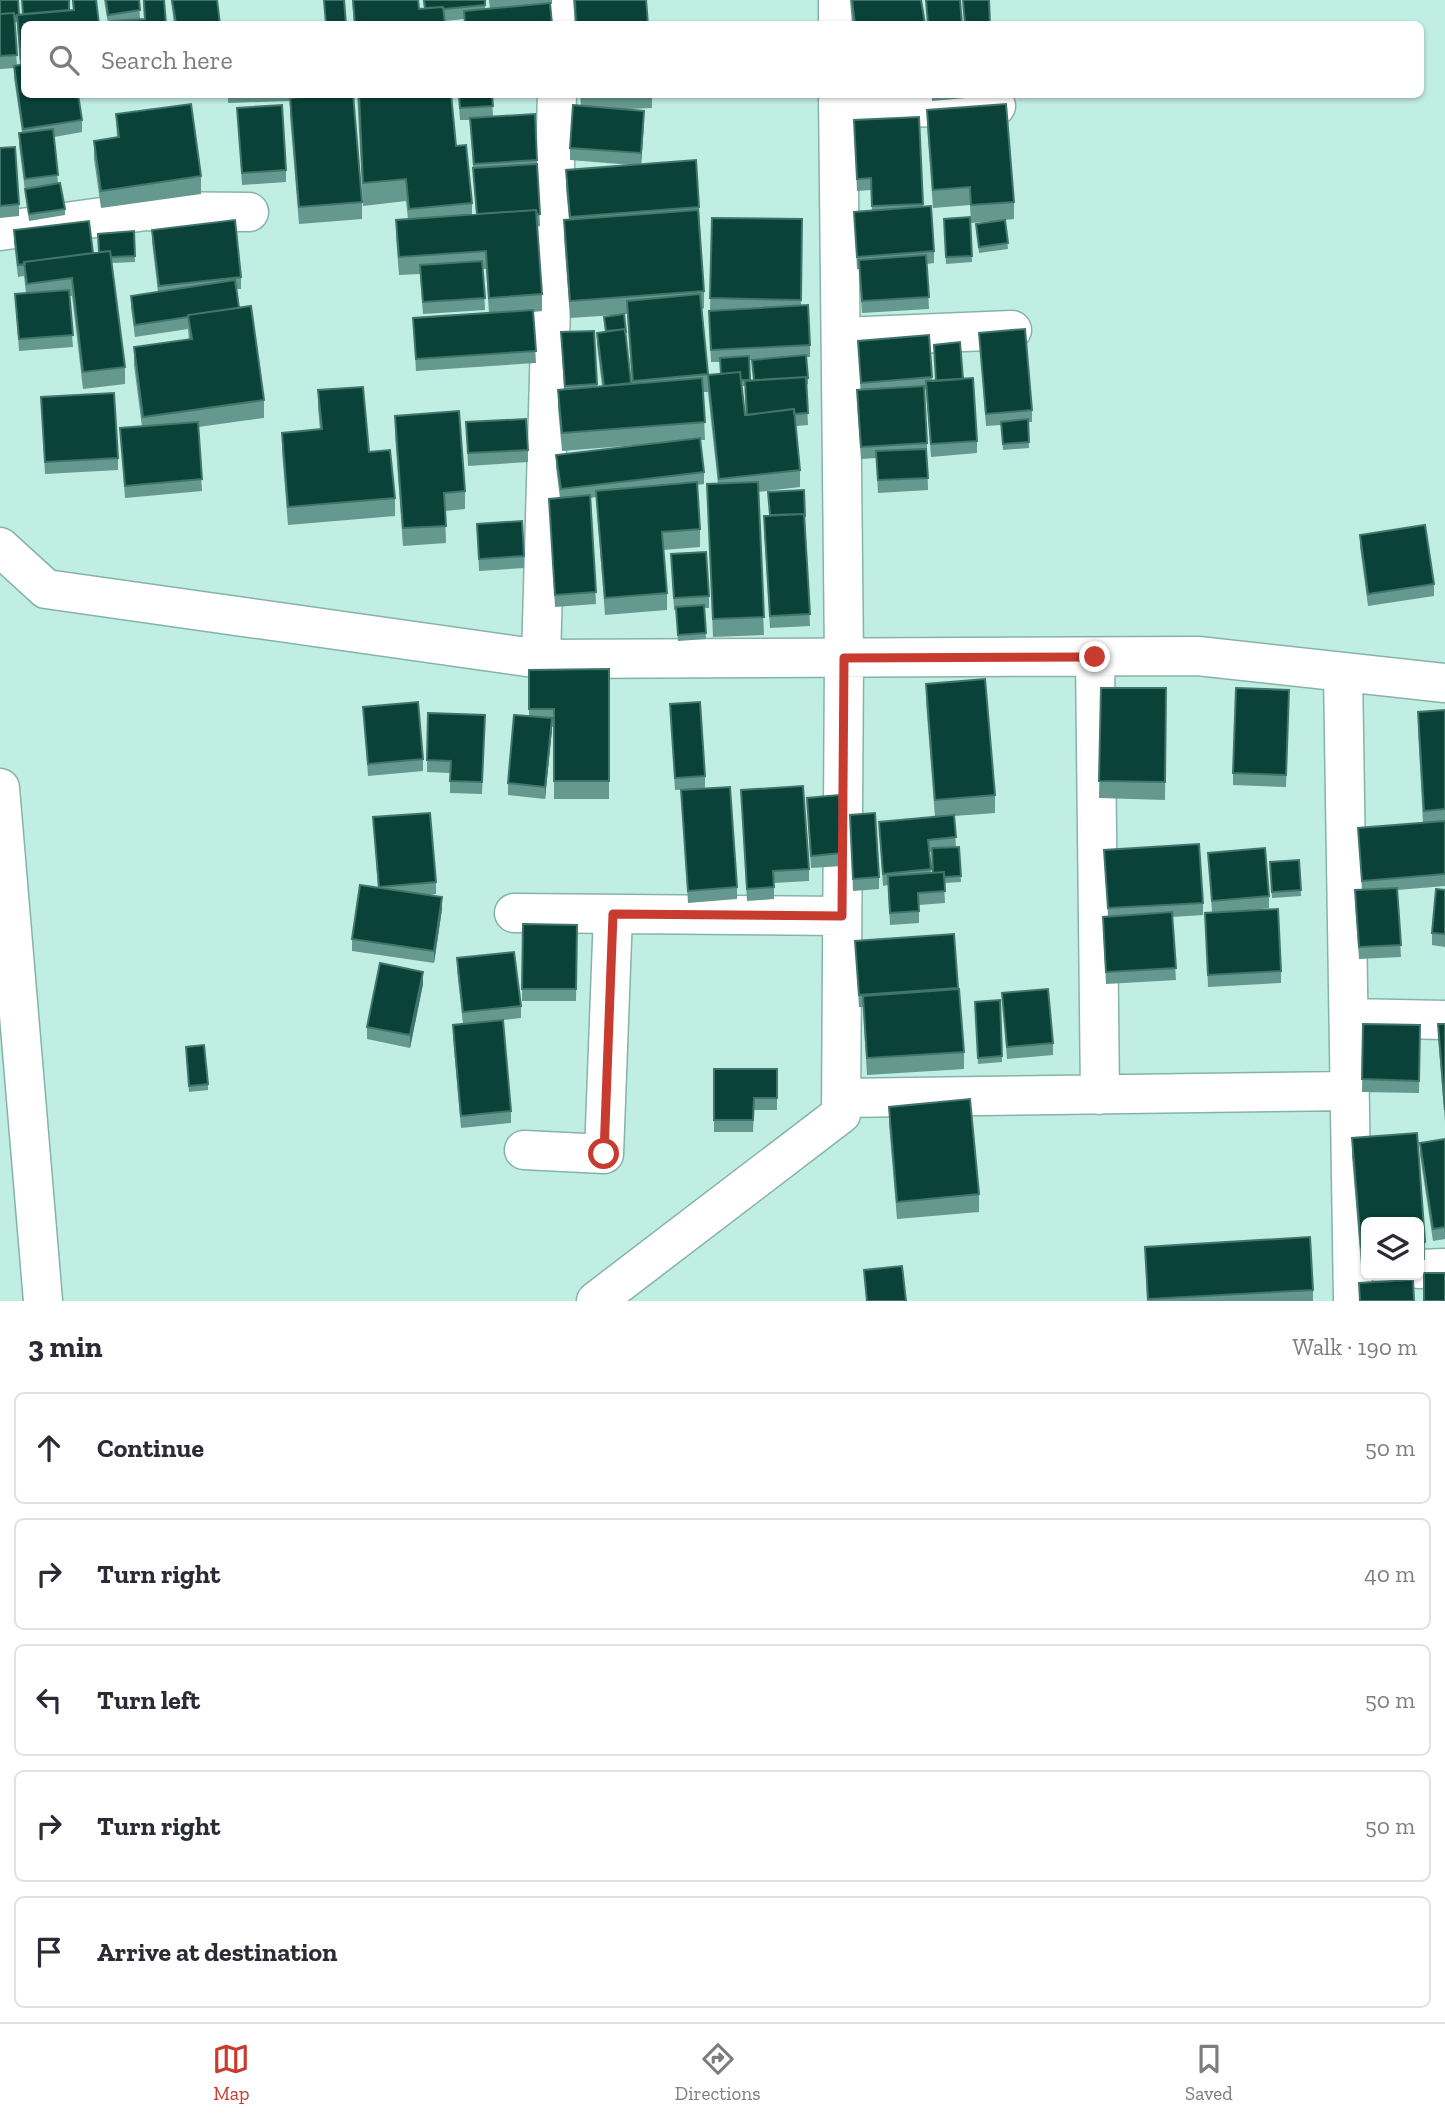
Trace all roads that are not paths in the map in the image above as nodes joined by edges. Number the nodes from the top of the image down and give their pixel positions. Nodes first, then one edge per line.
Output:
1 (560, 0) edge
2 (838, 0) edge
3 (559, 21) edge
4 (838, 21) edge
5 (557, 98) edge
6 (838, 102) edge
7 (996, 106) edge
8 (249, 212) dead end
9 (0, 231) edge
10 (1012, 330) edge
11 (841, 337) junction
12 (0, 547) edge
13 (1095, 657) junction
14 (844, 658) junction
15 (541, 659) junction
16 (1343, 672) junction
17 (1445, 683) edge
18 (0, 788) edge
19 (514, 913) dead end
20 (613, 914) junction
21 (842, 916) junction
22 (1349, 1018) junction
23 (1445, 1020) edge
24 (1350, 1091) junction
25 (1100, 1095) junction
26 (841, 1098) junction
27 (524, 1150) dead end
28 (1445, 1268) edge
29 (1424, 1269) edge
30 (1357, 1280) edge
31 (43, 1301) edge
32 (596, 1301) edge

1 - 3 street
2 - 4 street
5 - 15 street
6 - 7 street
6 - 11 street
8 - 9 street
10 - 11 street
11 - 14 street
12 - 15 street
13 - 14 street
13 - 16 street
13 - 25 street
14 - 15 street
14 - 21 street
16 - 17 street
16 - 22 street
18 - 31 street
19 - 20 street
20 - 21 street
20 - 27 street
21 - 26 street
22 - 23 street
22 - 24 street
24 - 25 street
24 - 30 street
25 - 26 street
26 - 32 street
28 - 29 street

